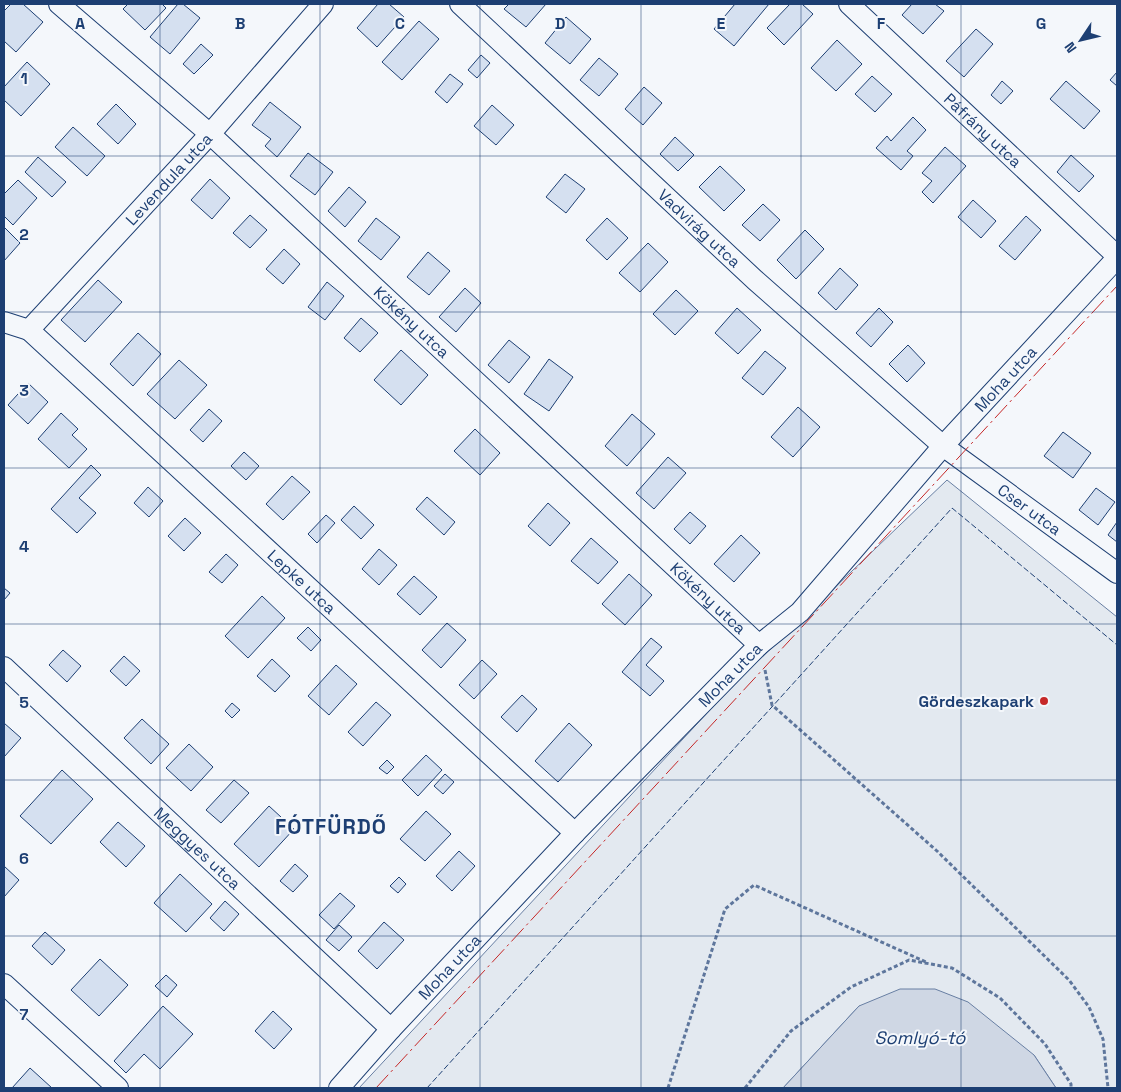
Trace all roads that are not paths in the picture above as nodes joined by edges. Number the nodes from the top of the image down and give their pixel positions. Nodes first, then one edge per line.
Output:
1 (59, 4) edge
2 (322, 4) edge
3 (460, 4) edge
4 (849, 4) edge
5 (210, 134) junction
6 (1115, 264) edge
7 (4, 322) edge
8 (29, 330) junction
9 (943, 446) junction
10 (1117, 573) edge
11 (759, 645) junction
12 (4, 666) edge
13 (574, 833) junction
14 (4, 984) edge
15 (391, 1029) junction
16 (118, 1088) edge
17 (339, 1088) edge

1 - 5 street, Kökény utca
2 - 5 street, Levendula utca
3 - 9 street, Vadvirág utca
4 - 6 street, Páfrány utca
5 - 8 street, Levendula utca
5 - 11 street, Kökény utca
6 - 9 street, Moha utca
7 - 8 street
8 - 13 street, Lepke utca
9 - 10 street, Cser utca
9 - 11 street, Moha utca
11 - 13 street, Moha utca
12 - 15 street, Meggyes utca
13 - 15 street, Moha utca
14 - 16 street
15 - 17 street, Moha utca

